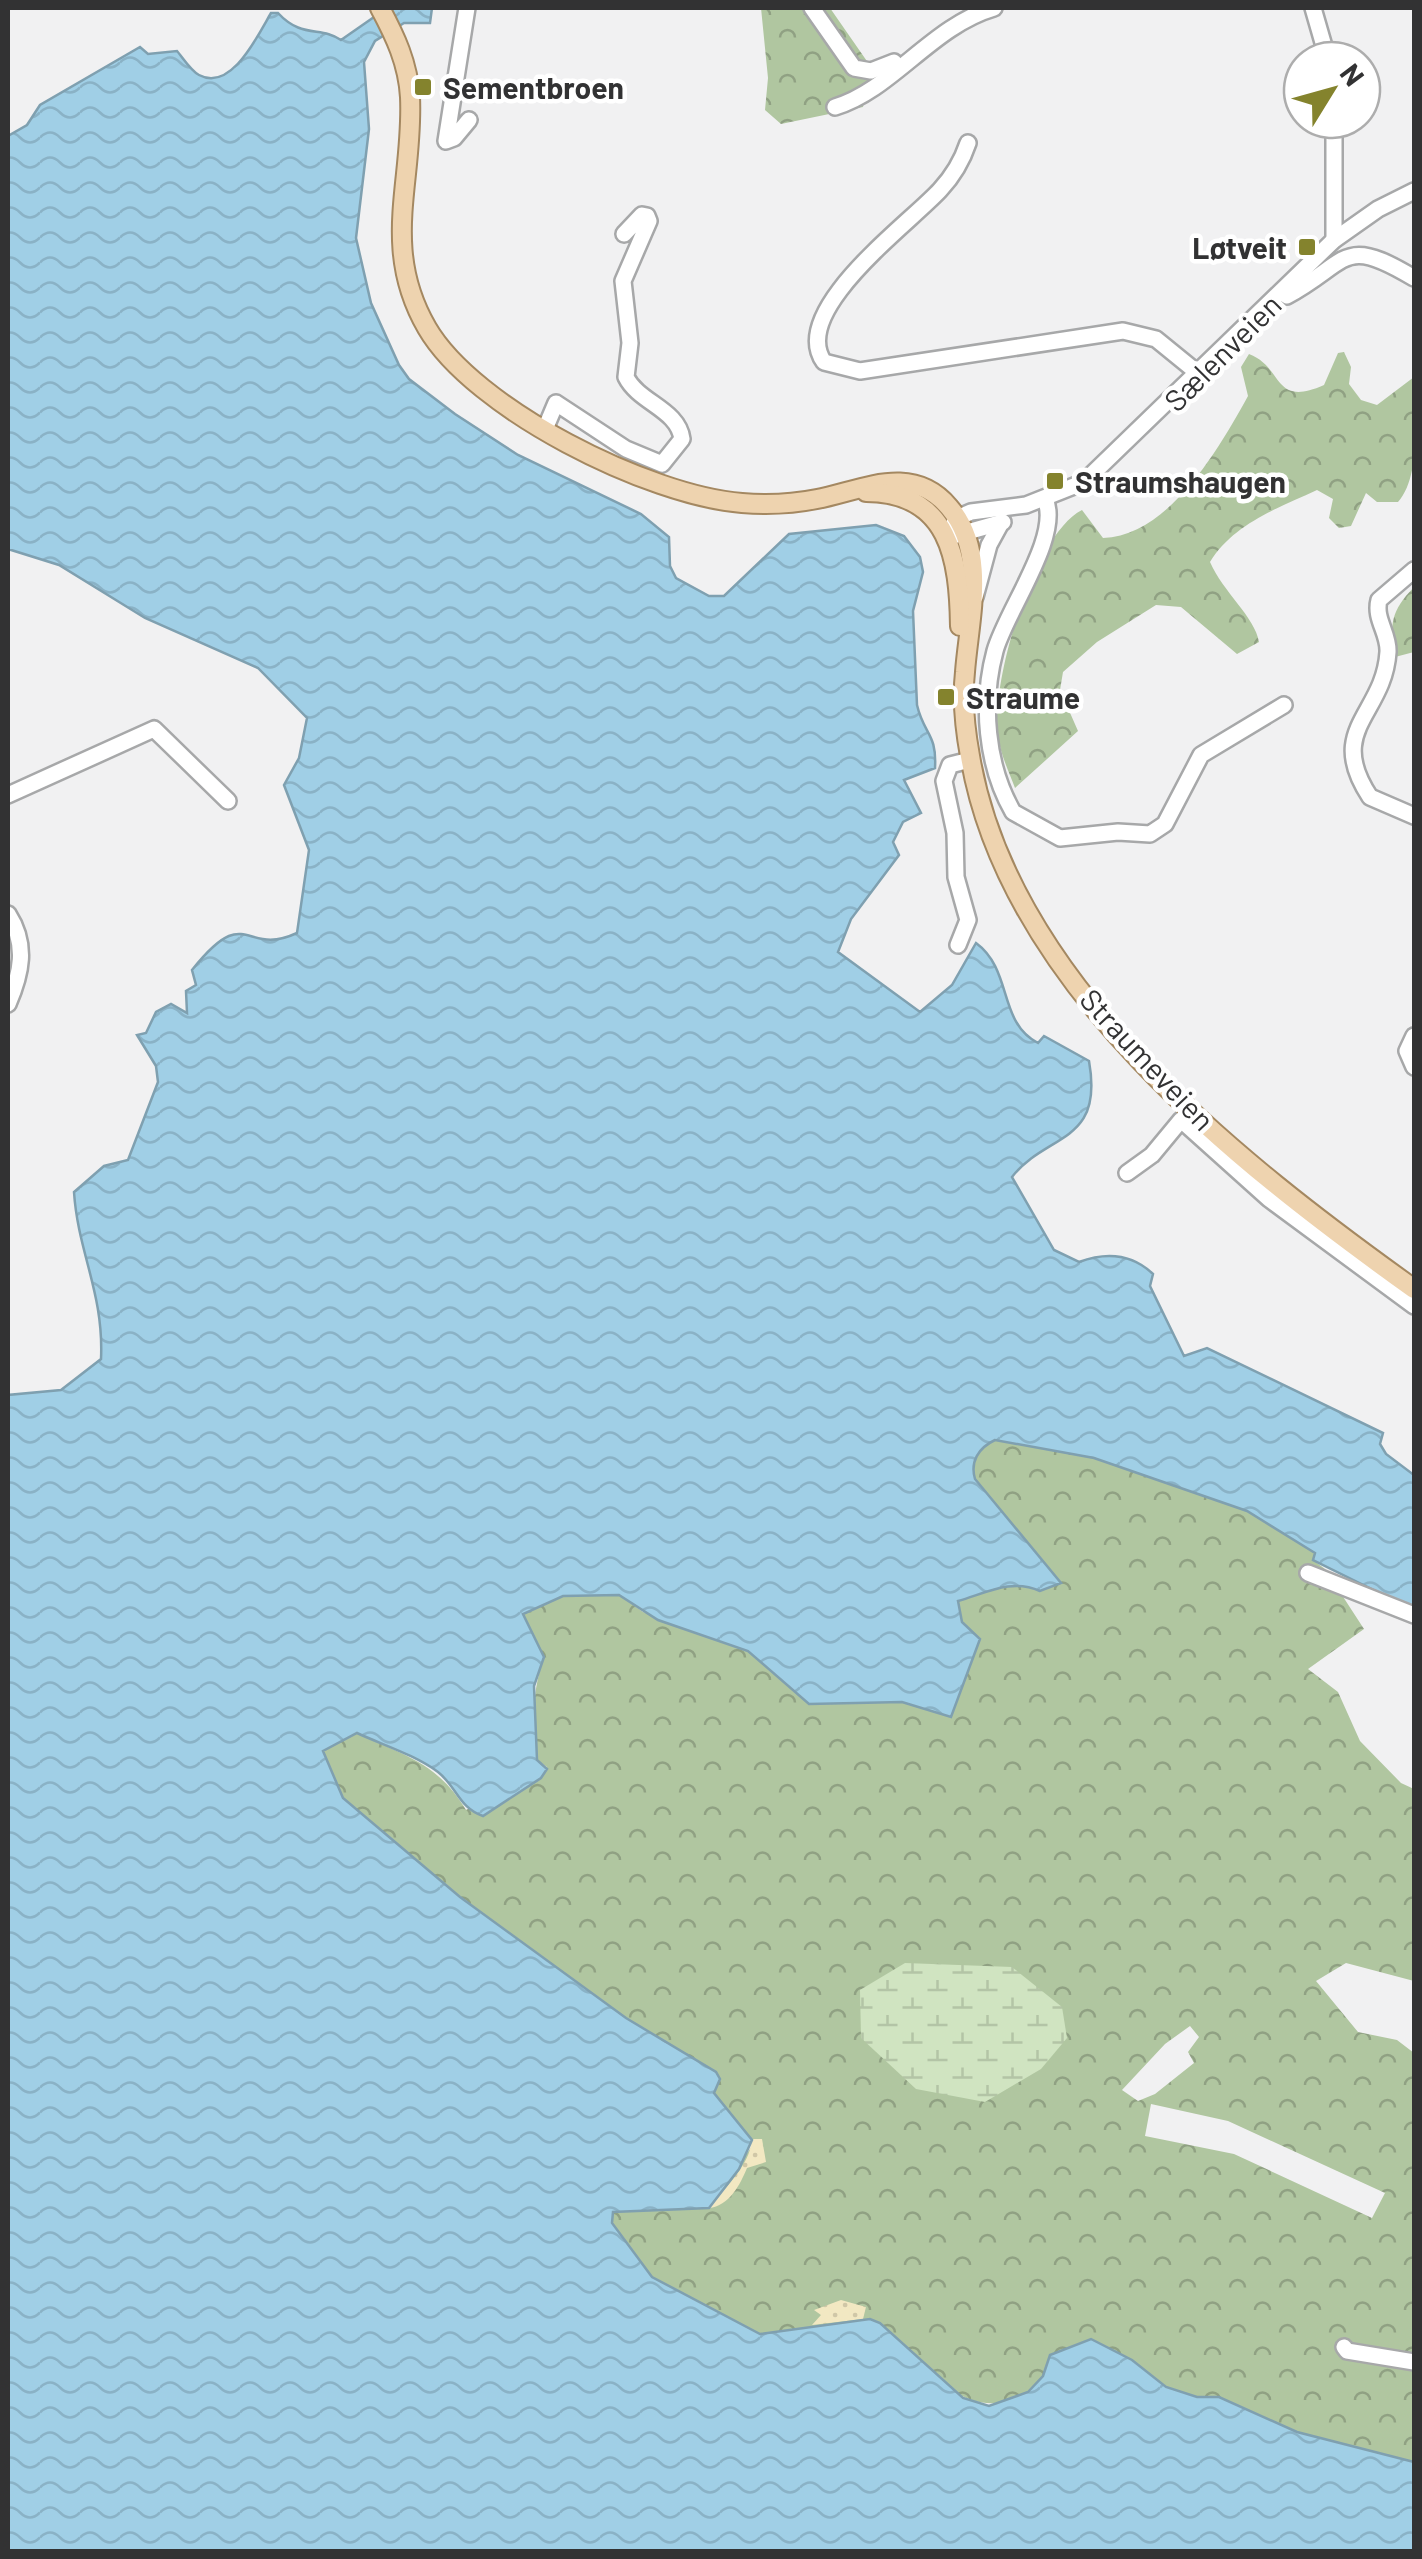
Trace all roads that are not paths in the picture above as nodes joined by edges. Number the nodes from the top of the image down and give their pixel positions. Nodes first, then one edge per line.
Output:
1 (380, 8) edge
2 (468, 8) edge
3 (812, 8) edge
4 (994, 8) edge
5 (1313, 8) edge
6 (1322, 40) edge
7 (920, 48) junction
8 (836, 108) dead end
9 (469, 120) dead end
10 (1334, 140) edge
11 (968, 142) dead end
12 (1414, 191) edge
13 (624, 234) dead end
14 (1334, 240) junction
15 (1414, 278) edge
16 (1279, 295) junction
17 (1199, 374) junction
18 (545, 428) junction
19 (1045, 498) junction
20 (1026, 504) junction
21 (1001, 522) junction
22 (956, 530) junction
23 (1414, 570) edge
24 (972, 605) junction
25 (964, 672) junction
26 (1284, 704) dead end
27 (970, 760) junction
28 (8, 795) edge
29 (228, 801) dead end
30 (1414, 816) edge
31 (8, 914) edge
32 (958, 945) dead end
33 (8, 1004) edge
34 (1414, 1036) edge
35 (1414, 1067) edge
36 (1127, 1173) dead end
37 (1414, 1289) edge
38 (1414, 1306) edge
39 (1308, 1573) dead end
40 (1414, 1615) edge
41 (1344, 2347) dead end
42 (1414, 2362) edge

1 - 18 main road
2 - 9 street
3 - 7 street
4 - 7 street
5 - 6 street
7 - 8 street
10 - 14 street
11 - 17 street
12 - 14 street, Sælenveien
13 - 18 street
14 - 16 street, Sælenveien
15 - 16 street
16 - 17 street, Sælenveien
17 - 19 street, Sælenveien
18 - 22 main road
19 - 20 street, Sælenveien
19 - 26 street
20 - 21 street, Sælenveien
20 - 22 street, Sælenveien
21 - 22 street, Sælenveien
21 - 24 street, Straumeveien
22 - 24 main road, Straumeveien
22 - 25 main road, Straumeveien
23 - 30 street
24 - 25 main road, Straumeveien
25 - 27 main road, Straumeveien
27 - 32 street
27 - 37 main road, Straumeveien
28 - 29 street
31 - 33 street
34 - 35 street
36 - 38 street
39 - 40 street
41 - 42 street

